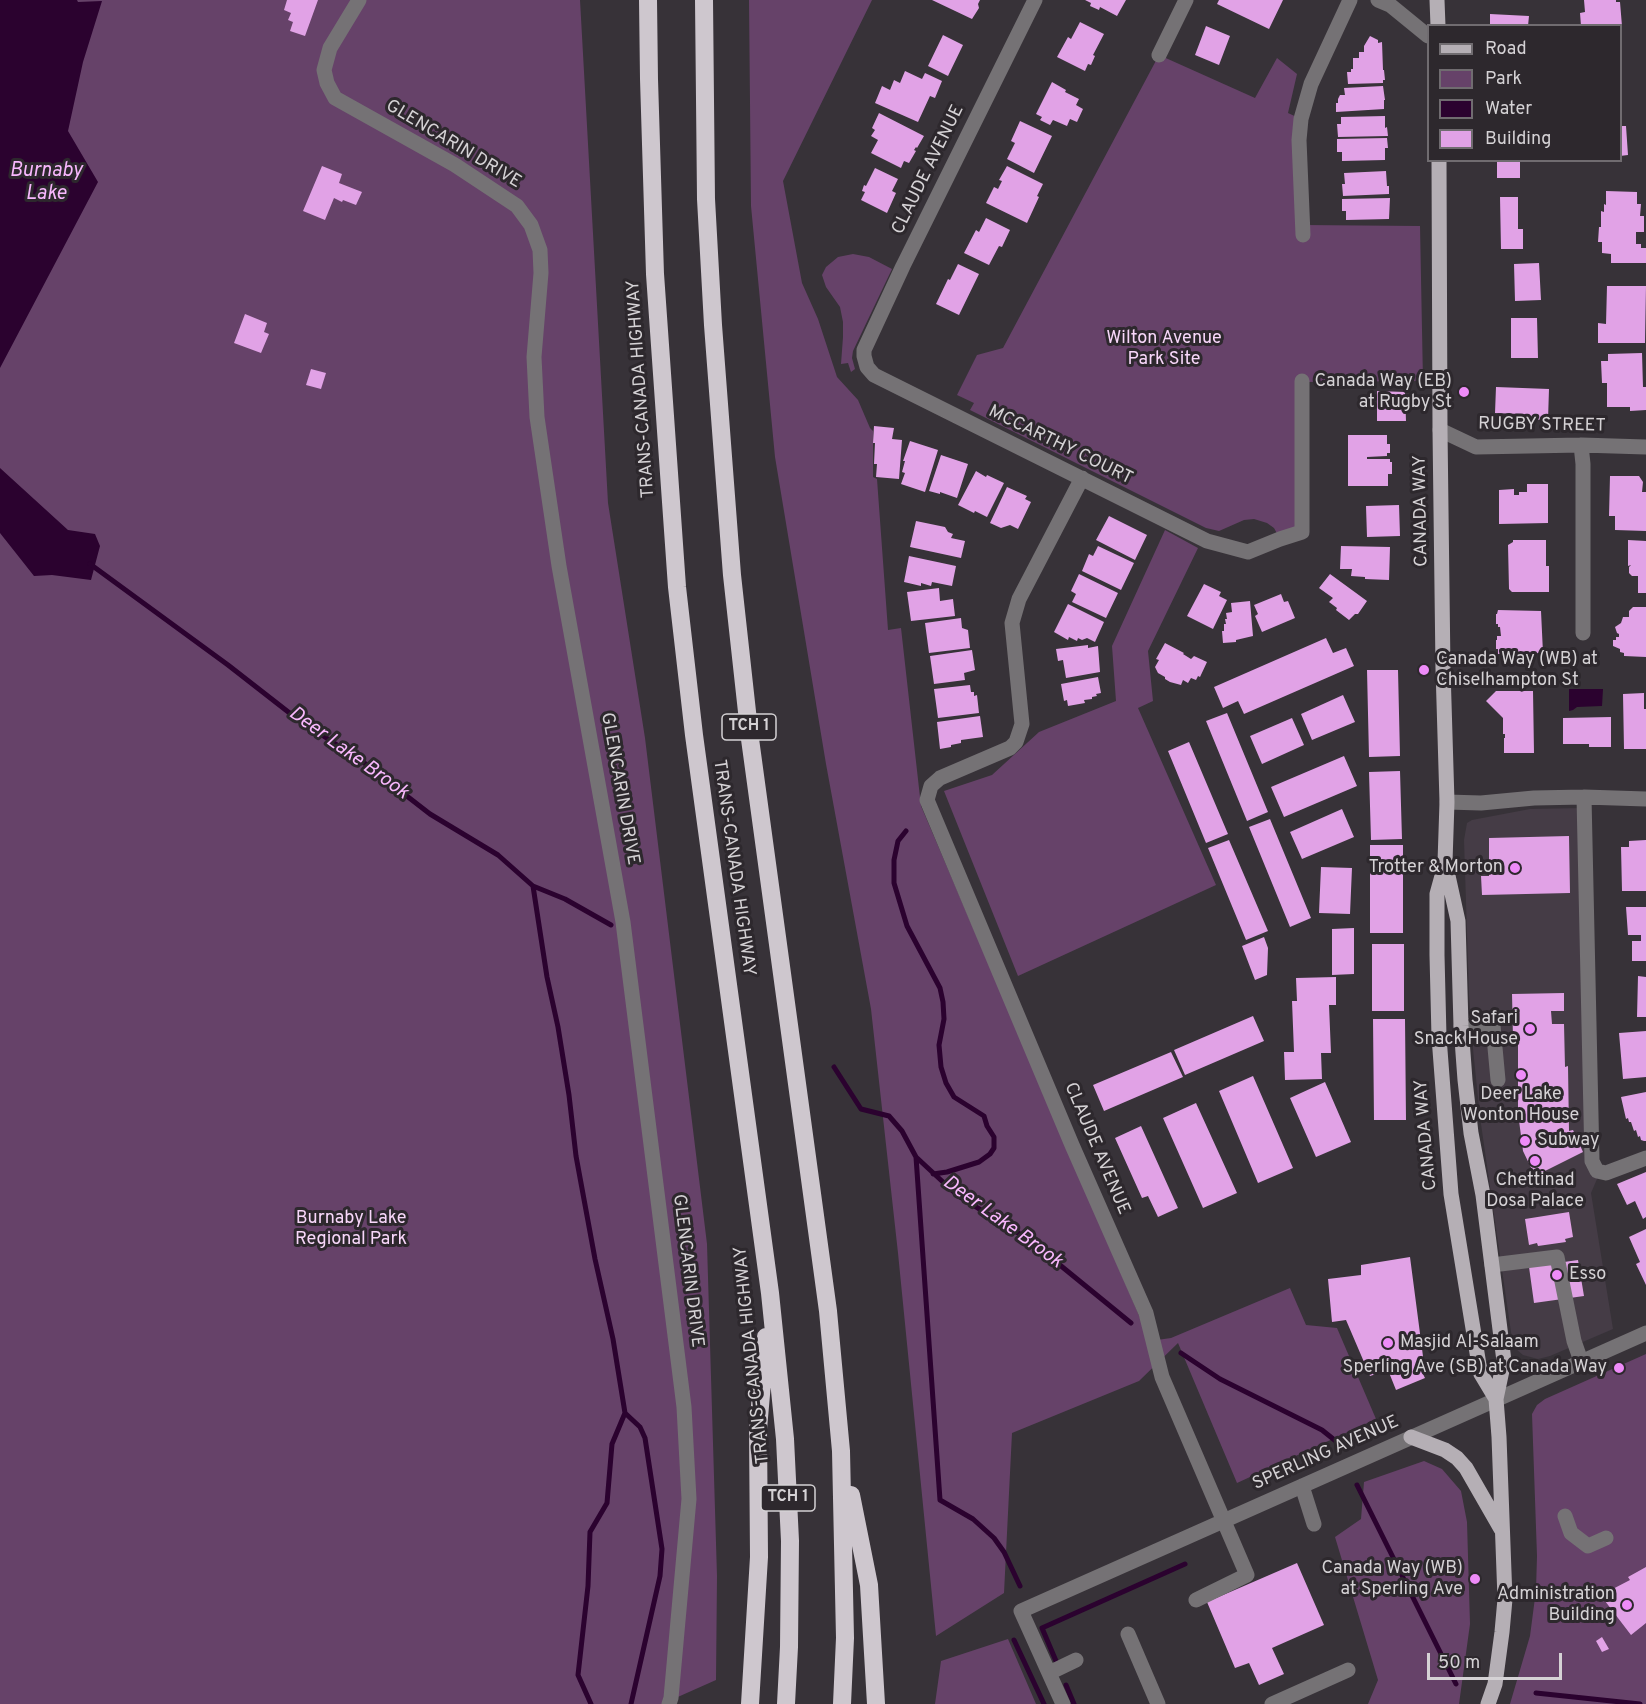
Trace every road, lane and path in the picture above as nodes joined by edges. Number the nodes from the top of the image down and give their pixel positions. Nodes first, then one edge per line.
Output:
1 (359, 0) edge
2 (648, 0) edge
3 (704, 0) edge
4 (1035, 0) edge
5 (1186, 0) edge
6 (1350, 0) edge
7 (1437, 0) edge
8 (1391, 2) edge
9 (1438, 24) edge
10 (1427, 35) edge
11 (1159, 55) dead end
12 (1439, 162) edge
13 (1303, 235) dead end
14 (864, 360) joint
15 (1302, 381) dead end
16 (1440, 430) junction
17 (1581, 445) junction
18 (1646, 447) edge
19 (1082, 478) junction
20 (1583, 633) dead end
21 (1584, 797) junction
22 (1646, 799) edge
23 (1447, 802) junction
24 (1445, 862) junction
25 (1461, 1026) junction
26 (1498, 1080) dead end
27 (1646, 1158) edge
28 (1492, 1265) junction
29 (770, 1293) junction
30 (1646, 1333) edge
31 (1581, 1361) junction
32 (1496, 1399) junction
33 (1411, 1437) junction
34 (841, 1451) junction
35 (1302, 1486) junction
36 (1565, 1516) dead end
37 (1224, 1521) junction
38 (1314, 1524) dead end
39 (1503, 1532) junction
40 (1606, 1538) dead end
41 (1196, 1600) dead end
42 (1128, 1634) dead end
43 (1076, 1660) dead end
44 (1348, 1670) dead end
45 (1049, 1673) junction
46 (669, 1704) edge
47 (750, 1704) edge
48 (786, 1704) edge
49 (842, 1704) edge
50 (876, 1704) edge
51 (1063, 1704) edge
52 (1158, 1704) edge
53 (1272, 1704) edge
54 (1488, 1704) edge

1 - 46 street, GLENCARIN DRIVE
2 - 29 highway, TRANS-CANADA HIGHWAY / TCH 1
3 - 34 highway, TRANS-CANADA HIGHWAY / TCH 1
4 - 14 street, CLAUDE AVENUE
5 - 11 street
6 - 13 street
7 - 9 main road
8 - 10 street
12 - 16 main road, CANADA WAY
14 - 19 street, MCCARTHY COURT
15 - 19 street, MCCARTHY COURT
16 - 17 street, RUGBY STREET
16 - 23 main road, CANADA WAY
17 - 18 street, RUGBY STREET
17 - 20 street
19 - 37 street, CLAUDE AVENUE
21 - 22 street
21 - 23 street
21 - 27 street
23 - 24 main road, CANADA WAY
24 - 25 main road, CANADA WAY
24 - 32 main road, CANADA WAY
25 - 26 street
25 - 28 main road, CANADA WAY
28 - 31 street
28 - 32 main road, CANADA WAY
29 - 47 highway
29 - 48 highway, TRANS-CANADA HIGHWAY / TCH 1
30 - 31 street, SPERLING AVENUE
31 - 32 street, SPERLING AVENUE
32 - 33 street, SPERLING AVENUE
32 - 39 main road, CANADA WAY
33 - 35 street, SPERLING AVENUE
33 - 39 main road
34 - 49 highway, TRANS-CANADA HIGHWAY / TCH 1
34 - 50 highway
35 - 37 street, SPERLING AVENUE
35 - 38 street
36 - 40 street
37 - 41 street, CLAUDE AVENUE
37 - 45 street, SPERLING AVENUE
39 - 54 main road, CANADA WAY
42 - 52 street
43 - 45 street
44 - 53 street
45 - 51 street

